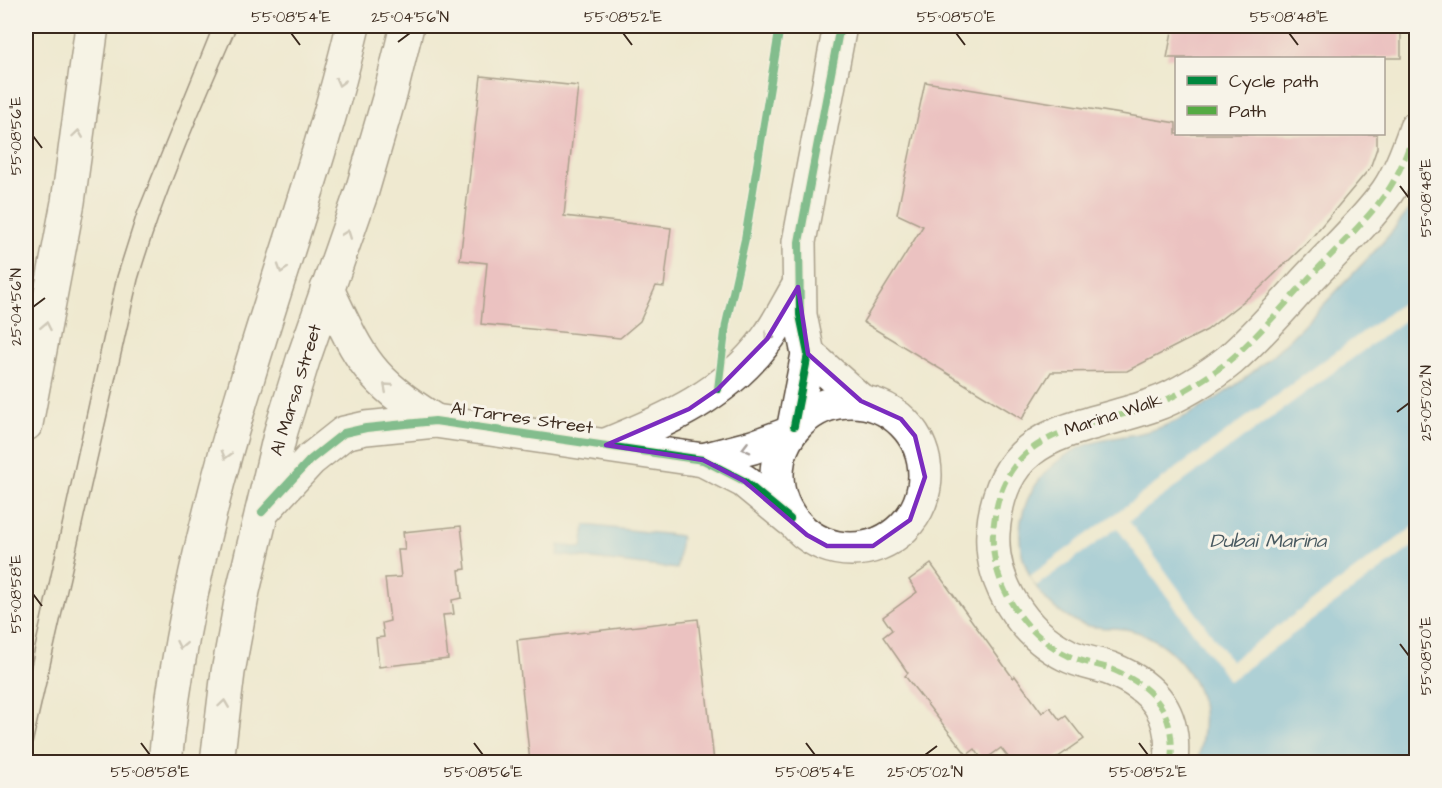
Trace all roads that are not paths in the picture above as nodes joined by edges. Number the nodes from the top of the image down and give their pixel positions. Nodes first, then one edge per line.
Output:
1 (92, 26) edge
2 (353, 26) edge
3 (407, 26) edge
4 (840, 26) edge
5 (1416, 128) edge
6 (798, 287) junction
7 (327, 289) junction
8 (808, 354) junction
9 (861, 401) junction
10 (435, 421) junction
11 (26, 424) edge
12 (791, 430) junction
13 (606, 445) junction
14 (703, 460) junction
15 (262, 512) junction
16 (790, 519) junction
17 (165, 762) edge
18 (217, 762) edge
19 (1171, 762) edge

11 -> 1 main road
2 -> 17 main road
7 -> 3 main road, Al Marsa Street
4 - 6 main road
5 - 19 main road, Marina Walk
6 - 8 main road
6 -> 13 main road
10 -> 7 main road, Al Tarres Street
7 - 15 main road, Al Marsa Street
8 - 9 main road
8 - 12 main road
9 - 12 main road
9 - 16 main road
10 - 13 main road, Al Tarres Street
10 - 15 main road, Al Tarres Street
12 -> 14 main road, Al Tarres Street
12 - 16 main road
13 - 14 main road, Al Tarres Street
14 - 16 main road, Al Tarres Street
18 -> 15 main road, Al Marsa Street

